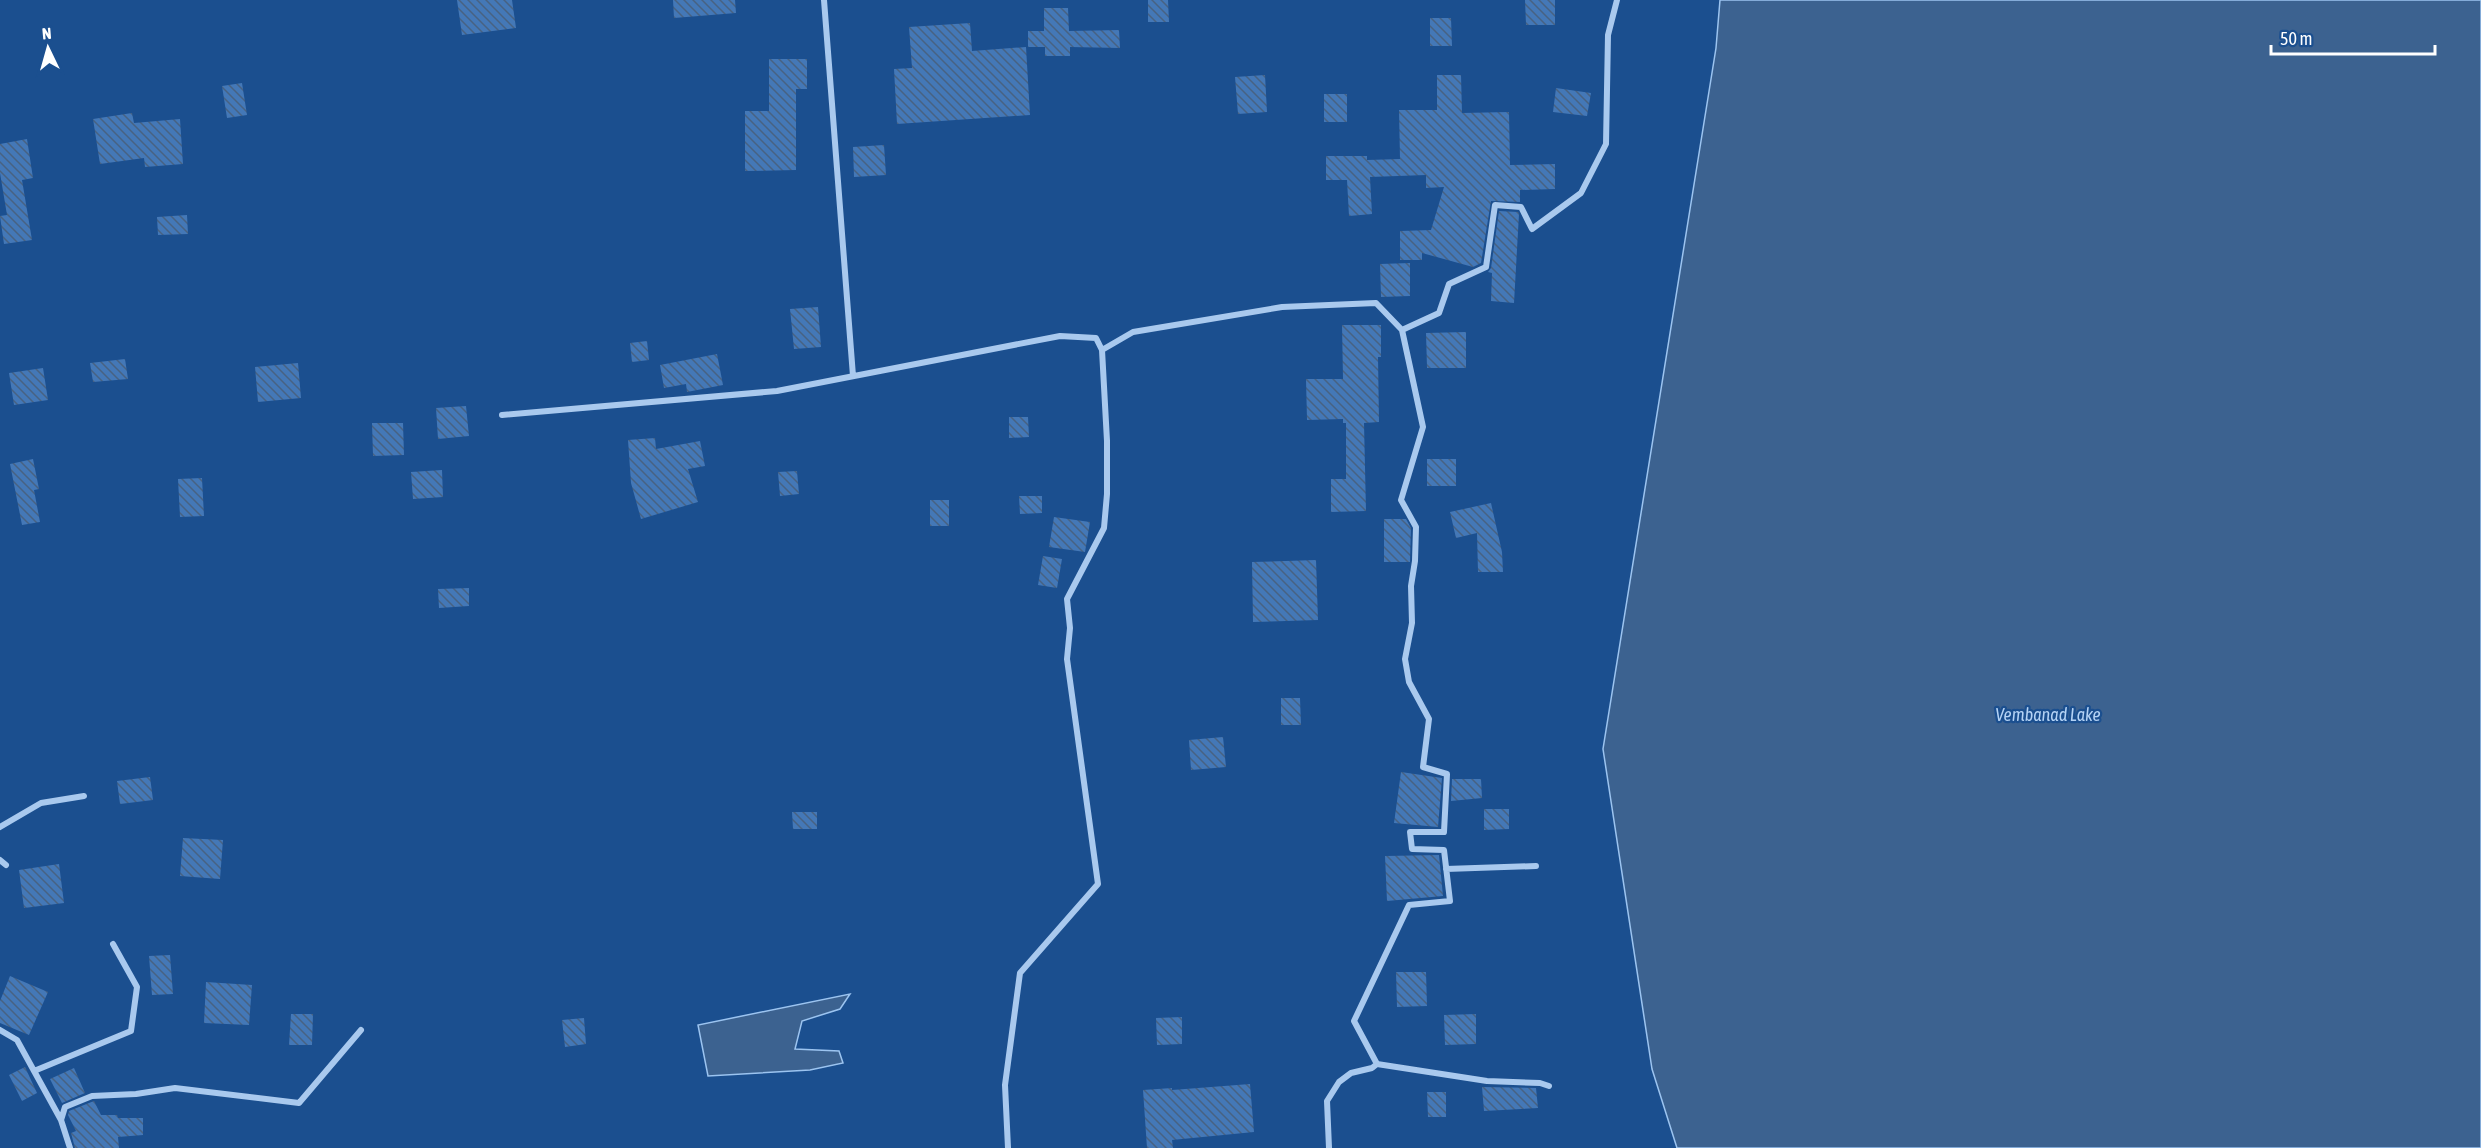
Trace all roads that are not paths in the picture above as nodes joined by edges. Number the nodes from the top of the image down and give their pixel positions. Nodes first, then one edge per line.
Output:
1 (824, 0) edge
2 (1617, 0) edge
3 (1402, 330) junction
4 (1102, 350) junction
5 (853, 376) junction
6 (502, 415) dead end
7 (84, 796) dead end
8 (0, 827) edge
9 (0, 860) edge
10 (6, 866) dead end
11 (1536, 866) dead end
12 (1446, 869) junction
13 (113, 944) dead end
14 (361, 1029) dead end
15 (0, 1030) edge
16 (1377, 1064) junction
17 (34, 1071) junction
18 (1549, 1086) dead end
19 (61, 1120) junction
20 (70, 1148) edge
21 (1008, 1148) edge
22 (1329, 1148) edge

1 - 5 street
2 - 3 street
3 - 4 street
3 - 12 street
4 - 5 street
4 - 21 street
5 - 6 street
7 - 8 street
9 - 10 street
11 - 12 street
12 - 16 street
13 - 17 street
14 - 19 street
15 - 17 street
16 - 18 street
16 - 22 street
17 - 19 street
19 - 20 street

